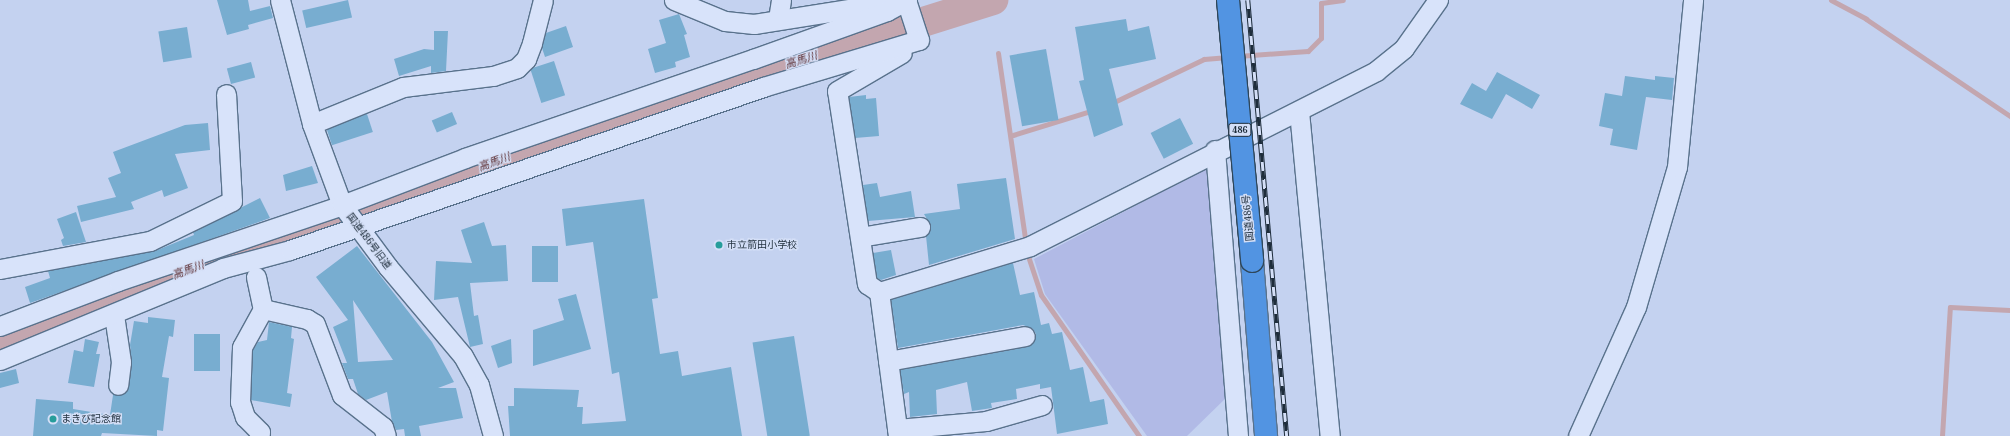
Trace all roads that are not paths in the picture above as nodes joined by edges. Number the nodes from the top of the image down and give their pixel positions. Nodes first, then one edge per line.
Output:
1 (280, 0) edge
2 (543, 0) edge
3 (674, 0) edge
4 (782, 0) edge
5 (1228, 0) edge
6 (1438, 0) edge
7 (1693, 0) edge
8 (908, 3) edge
9 (778, 19) junction
10 (918, 36) junction
11 (226, 94) dead end
12 (1299, 111) junction
13 (312, 124) junction
14 (1215, 150) junction
15 (349, 216) junction
16 (920, 227) dead end
17 (860, 237) junction
18 (290, 250) junction
19 (0, 267) edge
20 (223, 268) junction
21 (256, 277) junction
22 (879, 292) junction
23 (263, 309) junction
24 (114, 315) junction
25 (0, 326) edge
26 (1025, 336) dead end
27 (0, 360) edge
28 (888, 361) junction
29 (118, 386) dead end
30 (1042, 405) dead end
31 (897, 432) edge
32 (260, 436) edge
33 (386, 436) edge
34 (492, 436) edge
35 (1238, 436) edge
36 (1266, 436) edge
37 (1330, 436) edge
38 (1578, 436) edge

1 - 13 street, 国道486号旧道
2 - 13 street
3 - 9 street
4 - 9 street
5 - 36 highway, 国道486号 / 486, bridge
6 - 12 street
7 - 38 street
8 - 9 street
8 - 10 street
8 - 15 street
10 - 15 street
10 - 17 street
11 - 19 street
12 - 14 street
12 - 37 street
13 - 15 street, 国道486号旧道
14 - 22 street
14 - 35 street
15 - 18 street
15 - 25 street
15 - 34 street, 国道486号旧道
16 - 17 street
17 - 22 street
18 - 20 street
18 - 21 street
20 - 21 street
20 - 24 street
21 - 23 street
22 - 28 street
23 - 32 street
23 - 33 street
24 - 27 street
24 - 29 street
26 - 28 street
28 - 31 street
30 - 31 street

